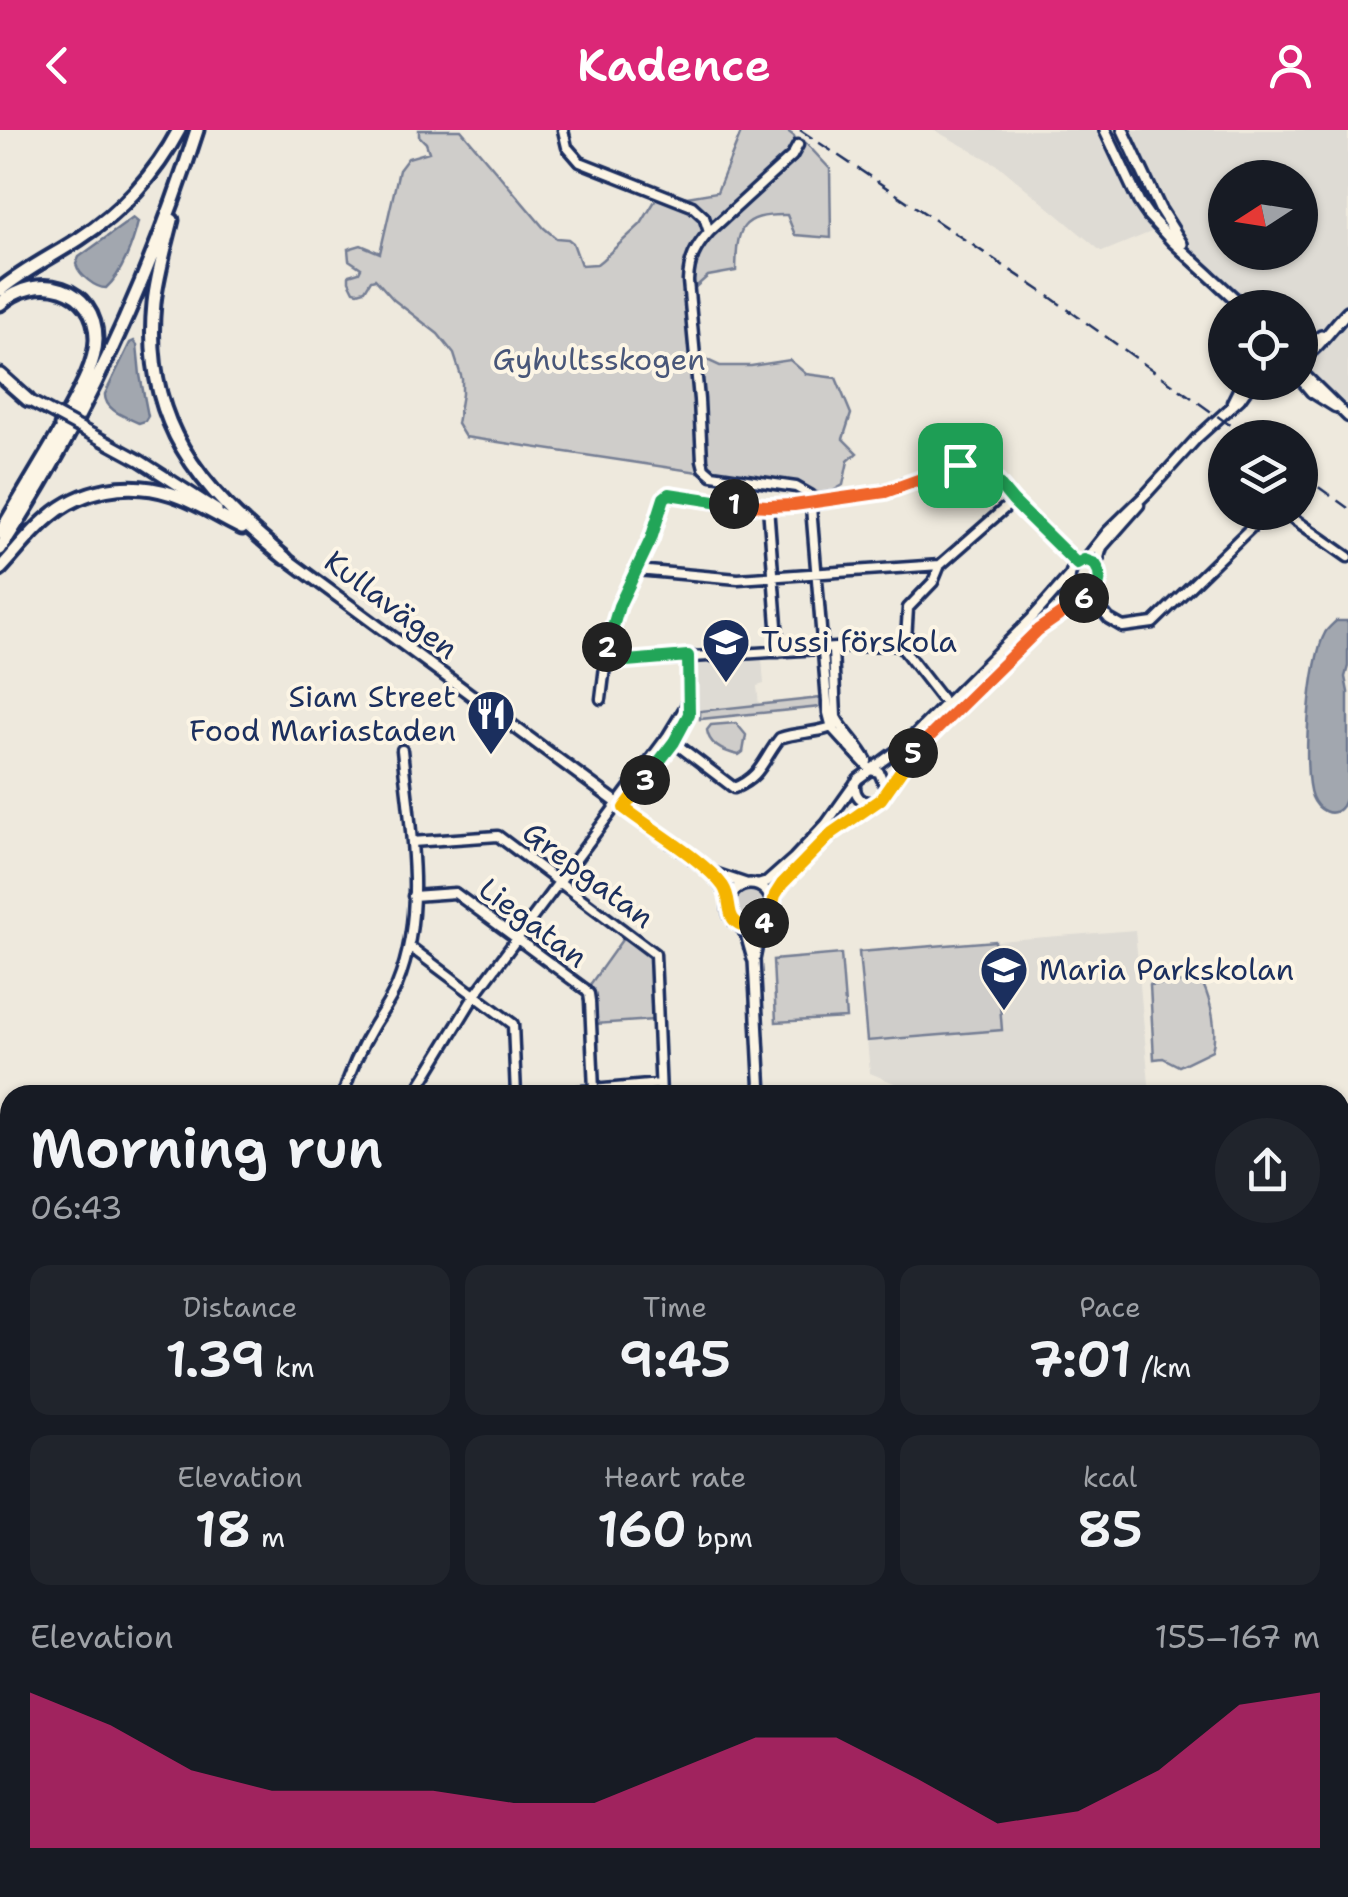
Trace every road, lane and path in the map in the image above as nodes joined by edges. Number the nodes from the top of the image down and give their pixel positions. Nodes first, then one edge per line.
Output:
1 (179, 130) edge
2 (188, 130) edge
3 (197, 130) edge
4 (562, 130) edge
5 (1105, 130) edge
6 (1123, 130) edge
7 (798, 144) dead end
8 (188, 156) junction
9 (708, 232) junction
10 (1189, 255) junction
11 (1210, 277) junction
12 (0, 290) edge
13 (1220, 290) edge
14 (1224, 290) edge
15 (0, 304) edge
16 (1348, 311) edge
17 (1318, 340) edge
18 (0, 376) edge
19 (0, 385) edge
20 (1318, 386) edge
21 (1318, 397) edge
22 (28, 400) junction
23 (1233, 400) edge
24 (1239, 400) edge
25 (1230, 406) junction
26 (1345, 414) edge
27 (50, 448) junction
28 (1146, 493) junction
29 (1013, 501) junction
30 (812, 504) junction
31 (768, 506) junction
32 (1249, 530) edge
33 (1310, 530) edge
34 (0, 533) edge
35 (252, 533) junction
36 (0, 549) edge
37 (1348, 557) edge
38 (284, 558) junction
39 (1081, 562) junction
40 (940, 565) junction
41 (1097, 565) junction
42 (0, 569) edge
43 (637, 570) junction
44 (817, 575) junction
45 (1070, 575) junction
46 (773, 577) junction
47 (1087, 597) junction
48 (899, 644) junction
49 (833, 649) junction
50 (823, 650) junction
51 (778, 652) junction
52 (688, 656) junction
53 (606, 657) junction
54 (941, 698) dead end
55 (602, 700) dead end
56 (836, 726) junction
57 (670, 740) junction
58 (402, 750) dead end
59 (872, 770) junction
60 (855, 782) junction
61 (886, 789) junction
62 (874, 802) junction
63 (621, 806) junction
64 (412, 842) junction
65 (710, 872) junction
66 (560, 882) junction
67 (752, 885) junction
68 (413, 896) junction
69 (729, 902) junction
70 (772, 905) junction
71 (762, 924) junction
72 (739, 925) junction
73 (517, 939) junction
74 (408, 946) junction
75 (754, 960) junction
76 (475, 995) junction
77 (660, 1084) joint
78 (346, 1085) edge
79 (420, 1085) edge
80 (516, 1085) edge
81 (594, 1085) edge
82 (649, 1085) edge
83 (760, 1085) edge

1 - 12 main road
2 - 27 main road
3 - 8 main road
4 - 9 street
5 - 10 street
6 - 10 street
7 - 9 street
8 - 36 main road
8 - 38 main road
9 - 30 street
10 - 11 street
11 - 13 street
11 - 14 street
15 - 27 main road
16 - 17 street
18 - 22 main road
19 - 22 main road
20 - 26 street
21 - 26 street
22 - 35 street, Kullavägen, bridge
23 - 25 street
24 - 25 street
25 - 28 street
27 - 34 main road
28 - 39 street
28 - 41 street
29 - 30 street
29 - 39 street
29 - 40 street
30 - 31 street
30 - 44 street
31 - 43 street
31 - 46 street
32 - 47 street
33 - 37 street
35 - 38 street, Kullavägen
35 - 42 main road
38 - 63 street, Kullavägen
39 - 41 street
39 - 45 street
40 - 44 street
40 - 48 street
41 - 47 street
43 - 46 street
43 - 53 street
44 - 46 street
44 - 50 street
45 - 47 street
45 - 59 street
46 - 51 street
47 - 61 street
48 - 49 street
48 - 54 street
49 - 50 street
49 - 56 street
50 - 51 street
50 - 56 street
51 - 52 street
52 - 53 street
52 - 57 street
53 - 55 street
56 - 57 street
56 - 59 street
57 - 63 street
58 - 64 street
59 - 60 street
59 - 61 street
60 - 62 street
60 - 67 street
61 - 62 street
62 - 70 street
63 - 65 street, Kullavägen
63 - 66 street
64 - 66 street, Grepgatan
64 - 68 street
65 - 67 street, Kullavägen
65 - 69 street, Kullavägen
66 - 73 street
66 - 77 street, Grepgatan
67 - 69 street
67 - 70 street
68 - 73 street, Liegatan
68 - 74 street
69 - 72 street, Kullavägen
70 - 71 street, Kullavägen
71 - 72 street
71 - 75 street, Kullavägen
72 - 75 street, Kullavägen
73 - 76 street
73 - 81 street, Liegatan
74 - 76 street
74 - 78 street
75 - 83 street, Kullavägen
76 - 79 street
76 - 80 street
77 - 82 street

